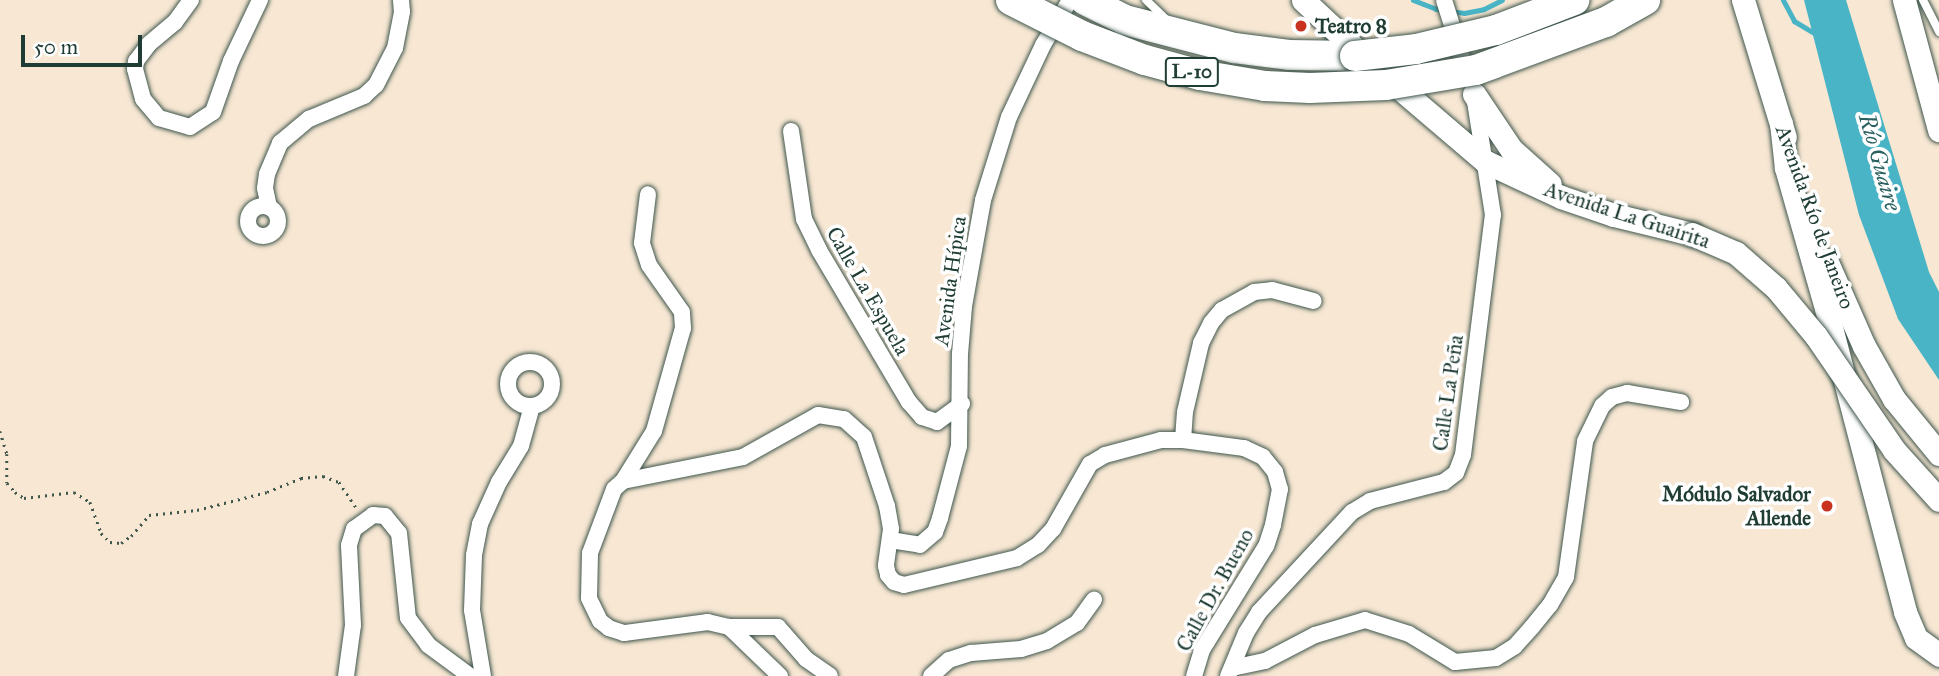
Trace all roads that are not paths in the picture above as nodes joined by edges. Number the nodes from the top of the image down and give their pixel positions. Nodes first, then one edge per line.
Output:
1 (191, 0) edge
2 (260, 0) edge
3 (401, 0) edge
4 (1011, 0) edge
5 (1070, 0) edge
6 (1085, 0) edge
7 (1146, 0) edge
8 (1303, 0) edge
9 (1444, 0) edge
10 (1574, 0) edge
11 (1645, 0) edge
12 (1743, 0) edge
13 (1904, 0) edge
14 (1916, 0) edge
15 (1923, 0) edge
16 (1911, 27) junction
17 (1939, 32) edge
18 (1184, 37) junction
19 (1474, 94) junction
20 (1781, 123) junction
21 (1939, 130) edge
22 (791, 131) dead end
23 (1486, 162) junction
24 (648, 194) dead end
25 (1575, 202) junction
26 (269, 207) dead end
27 (1314, 301) dead end
28 (1681, 402) dead end
29 (962, 404) junction
30 (532, 406) dead end
31 (1183, 440) junction
32 (1939, 454) edge
33 (623, 481) junction
34 (1939, 500) edge
35 (890, 540) junction
36 (1094, 600) dead end
37 (729, 626) junction
38 (1939, 655) edge
39 (1230, 672) edge
40 (346, 676) edge
41 (470, 676) edge
42 (483, 676) edge
43 (780, 676) edge
44 (831, 676) edge
45 (931, 676) edge
46 (1194, 676) edge

1 - 2 street
3 - 26 street
4 - 11 highway, L-10, bridge
5 - 29 street, Avenida Hípica
6 - 18 highway, L-10
7 - 18 lane
8 - 23 street, Avenida La Guairita
9 - 19 street, Calle La Peña, bridge
10 - 18 highway, L-10, bridge
12 - 20 street, Avenida Río de Janeiro
13 - 16 street
14 - 16 lane
15 - 17 lane
16 - 21 street
19 - 23 street, Calle La Peña
19 - 25 street
20 - 32 street, Avenida Río de Janeiro
20 - 38 street
22 - 29 street, Calle La Espuela
23 - 25 street, Avenida La Guairita
23 - 39 street, Calle La Peña
24 - 33 street
25 - 34 street, Avenida La Guairita, bridge
27 - 31 street
28 - 39 street
29 - 35 street, Avenida Hípica
30 - 42 street
31 - 35 street, Calle Dr. Bueno
31 - 46 street, Calle Dr. Bueno
33 - 35 street
33 - 37 street
36 - 45 street
37 - 43 street
37 - 44 street
40 - 41 street

